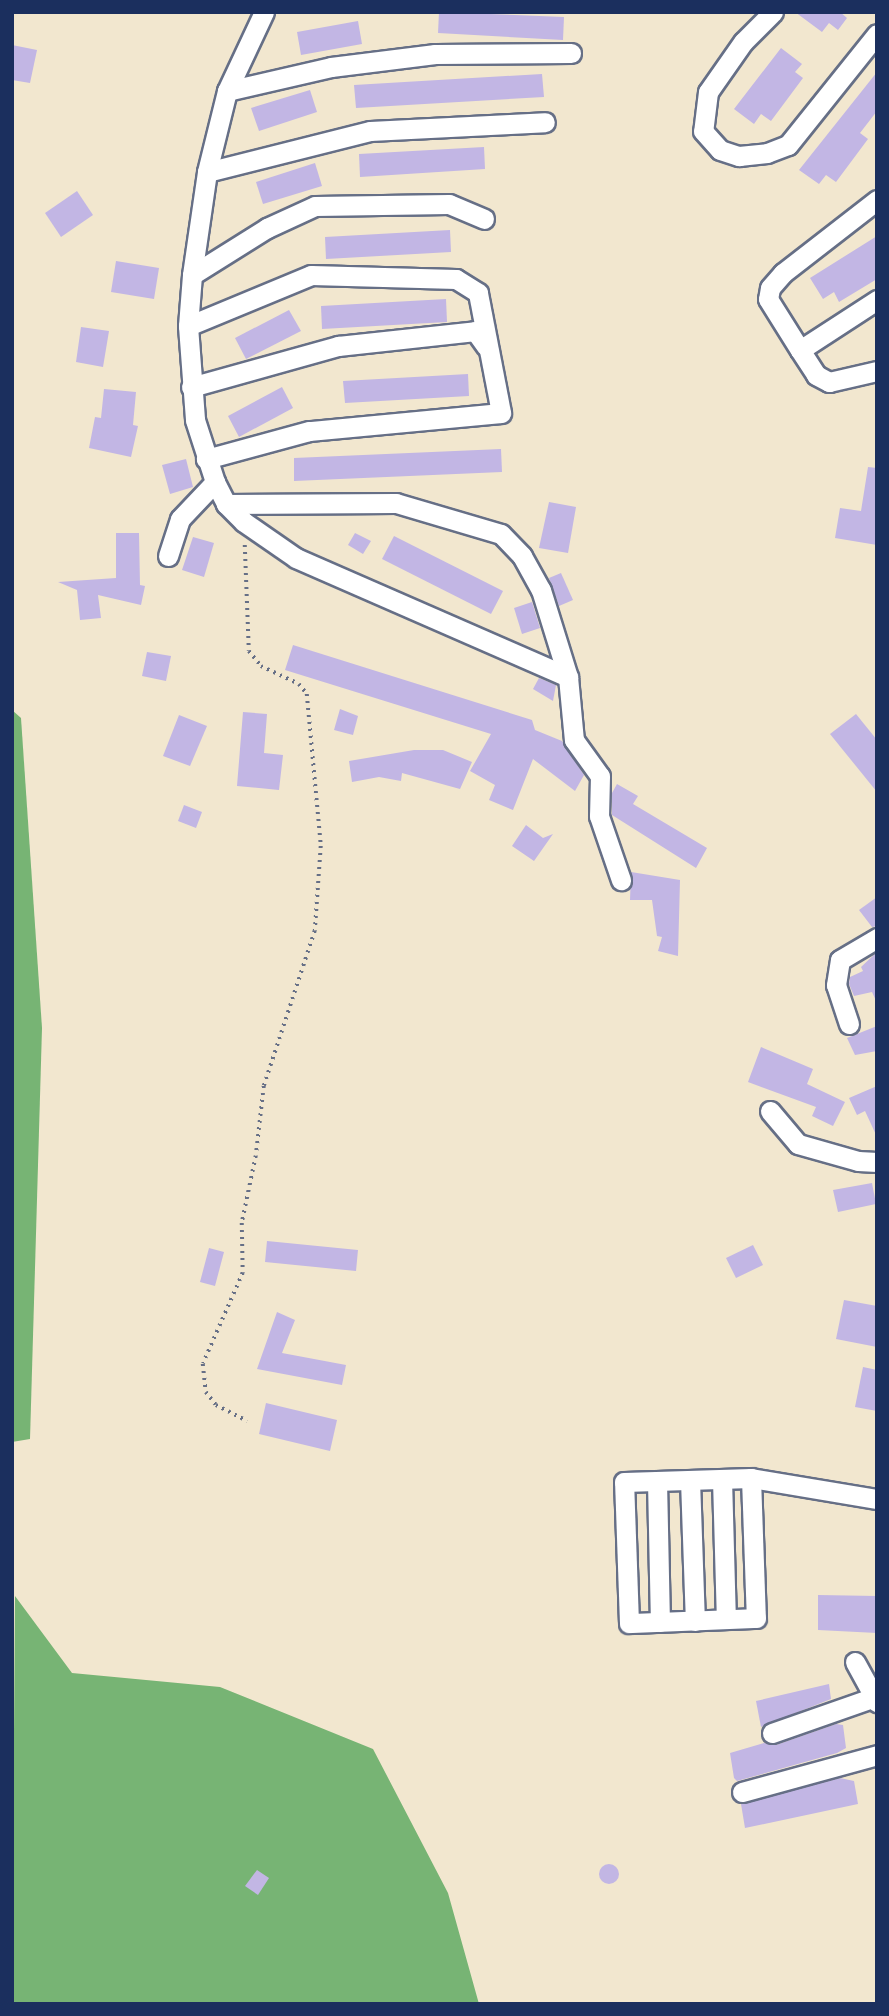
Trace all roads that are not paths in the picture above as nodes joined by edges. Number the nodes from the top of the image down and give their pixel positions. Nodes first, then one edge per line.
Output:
1 (264, 12) edge
2 (772, 12) edge
3 (877, 34) edge
4 (571, 53) dead end
5 (227, 91) junction
6 (545, 122) dead end
7 (207, 172) junction
8 (877, 200) edge
9 (484, 219) dead end
10 (192, 275) junction
11 (877, 300) edge
12 (188, 326) junction
13 (486, 346) junction
14 (800, 350) junction
15 (877, 371) edge
16 (191, 387) junction
17 (206, 459) junction
18 (215, 482) junction
19 (226, 504) junction
20 (168, 556) dead end
21 (568, 677) junction
22 (621, 880) dead end
23 (877, 938) edge
24 (849, 1024) dead end
25 (770, 1111) dead end
26 (877, 1162) edge
27 (751, 1478) junction
28 (722, 1479) junction
29 (690, 1480) junction
30 (657, 1481) junction
31 (877, 1499) edge
32 (726, 1619) junction
33 (695, 1621) junction
34 (660, 1622) junction
35 (855, 1662) dead end
36 (876, 1700) edge
37 (772, 1733) dead end
38 (877, 1755) edge
39 (742, 1792) dead end

1 - 5 street
2 - 3 street
4 - 5 street
5 - 7 street
6 - 7 street
7 - 10 street
8 - 14 street
9 - 10 street
10 - 12 street
11 - 14 street
12 - 13 street
12 - 16 street
13 - 16 street
13 - 17 street
14 - 15 street
16 - 17 street
17 - 18 street
18 - 19 street
18 - 20 street
19 - 21 street
19 - 21 street
21 - 22 street
23 - 24 street
25 - 26 street
27 - 28 street
27 - 31 street
27 - 32 street
28 - 29 street
28 - 32 street
29 - 30 street
29 - 33 street
30 - 34 street
30 - 34 street
32 - 33 street
33 - 34 street
35 - 36 street
36 - 37 street
38 - 39 street

